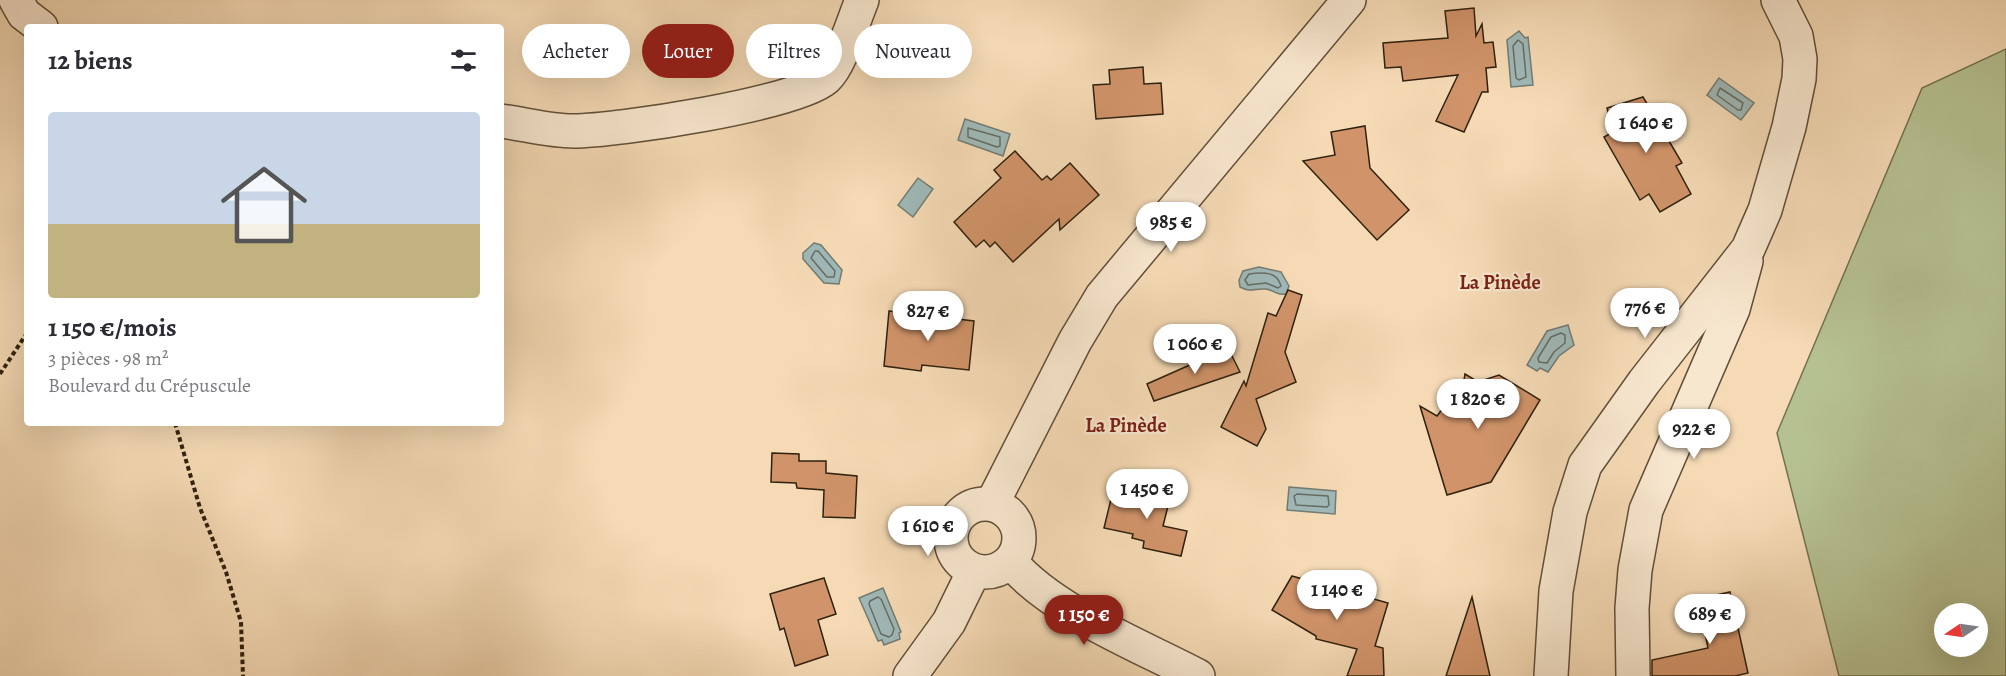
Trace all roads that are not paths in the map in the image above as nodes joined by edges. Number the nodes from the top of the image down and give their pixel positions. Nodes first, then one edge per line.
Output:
1 (16, 0) edge
2 (862, 0) edge
3 (1349, 0) edge
4 (1778, 0) edge
5 (37, 24) edge
6 (504, 121) edge
7 (1748, 249) junction
8 (992, 504) junction
9 (1011, 562) junction
10 (974, 572) junction
11 (910, 676) edge
12 (1198, 676) edge
13 (1551, 676) edge
14 (1633, 676) edge

1 - 5 street
2 - 6 street
3 - 8 street
4 - 7 street
7 - 13 street
7 - 14 street
8 - 9 street
8 - 10 street
9 - 10 street
9 - 12 street
10 - 11 street

